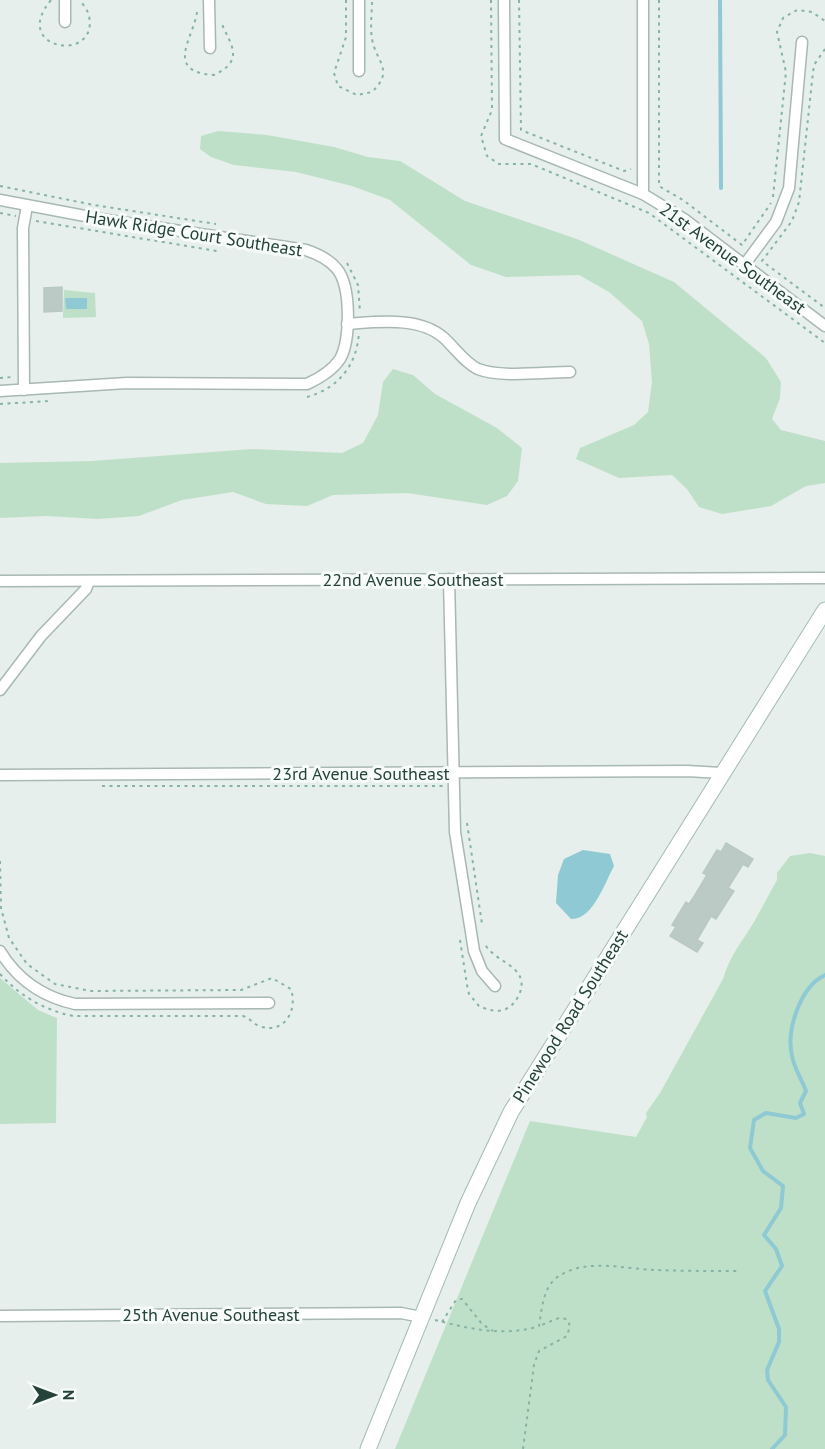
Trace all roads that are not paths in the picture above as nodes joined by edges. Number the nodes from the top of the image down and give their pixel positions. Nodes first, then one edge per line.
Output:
1 (65, 0) edge
2 (209, 0) edge
3 (359, 0) edge
4 (504, 0) edge
5 (643, 0) edge
6 (65, 22) dead end
7 (802, 42) dead end
8 (210, 48) dead end
9 (359, 71) dead end
10 (643, 195) junction
11 (0, 200) edge
12 (27, 206) junction
13 (745, 264) junction
14 (347, 324) junction
15 (825, 326) edge
16 (570, 372) dead end
17 (24, 390) junction
18 (0, 391) edge
19 (825, 578) edge
20 (449, 579) junction
21 (0, 581) edge
22 (89, 581) junction
23 (825, 610) edge
24 (0, 690) edge
25 (454, 773) junction
26 (721, 773) junction
27 (0, 775) edge
28 (0, 951) edge
29 (495, 986) dead end
30 (268, 1003) dead end
31 (0, 1316) edge
32 (421, 1317) junction
33 (368, 1449) edge

1 - 6 street
2 - 8 street
3 - 9 street
4 - 10 street, 21st Avenue Southeast
5 - 10 street
7 - 13 street
10 - 13 street, 21st Avenue Southeast
11 - 12 street, Hawk Ridge Court Southeast
12 - 14 street, Hawk Ridge Court Southeast
12 - 17 street
13 - 15 street, 21st Avenue Southeast
14 - 16 street
14 - 17 street, Hawk Ridge Court Southeast
17 - 18 street, Hawk Ridge Court Southeast
19 - 20 street, 22nd Avenue Southeast
20 - 22 street, 22nd Avenue Southeast
20 - 25 street
21 - 22 street, 22nd Avenue Southeast
22 - 24 street
23 - 26 street, Pinewood Road Southeast
25 - 26 street, 23rd Avenue Southeast
25 - 27 street, 23rd Avenue Southeast
25 - 29 street
26 - 32 street, Pinewood Road Southeast
28 - 30 street
31 - 32 street, 25th Avenue Southeast
32 - 33 street, Pinewood Road Southeast

